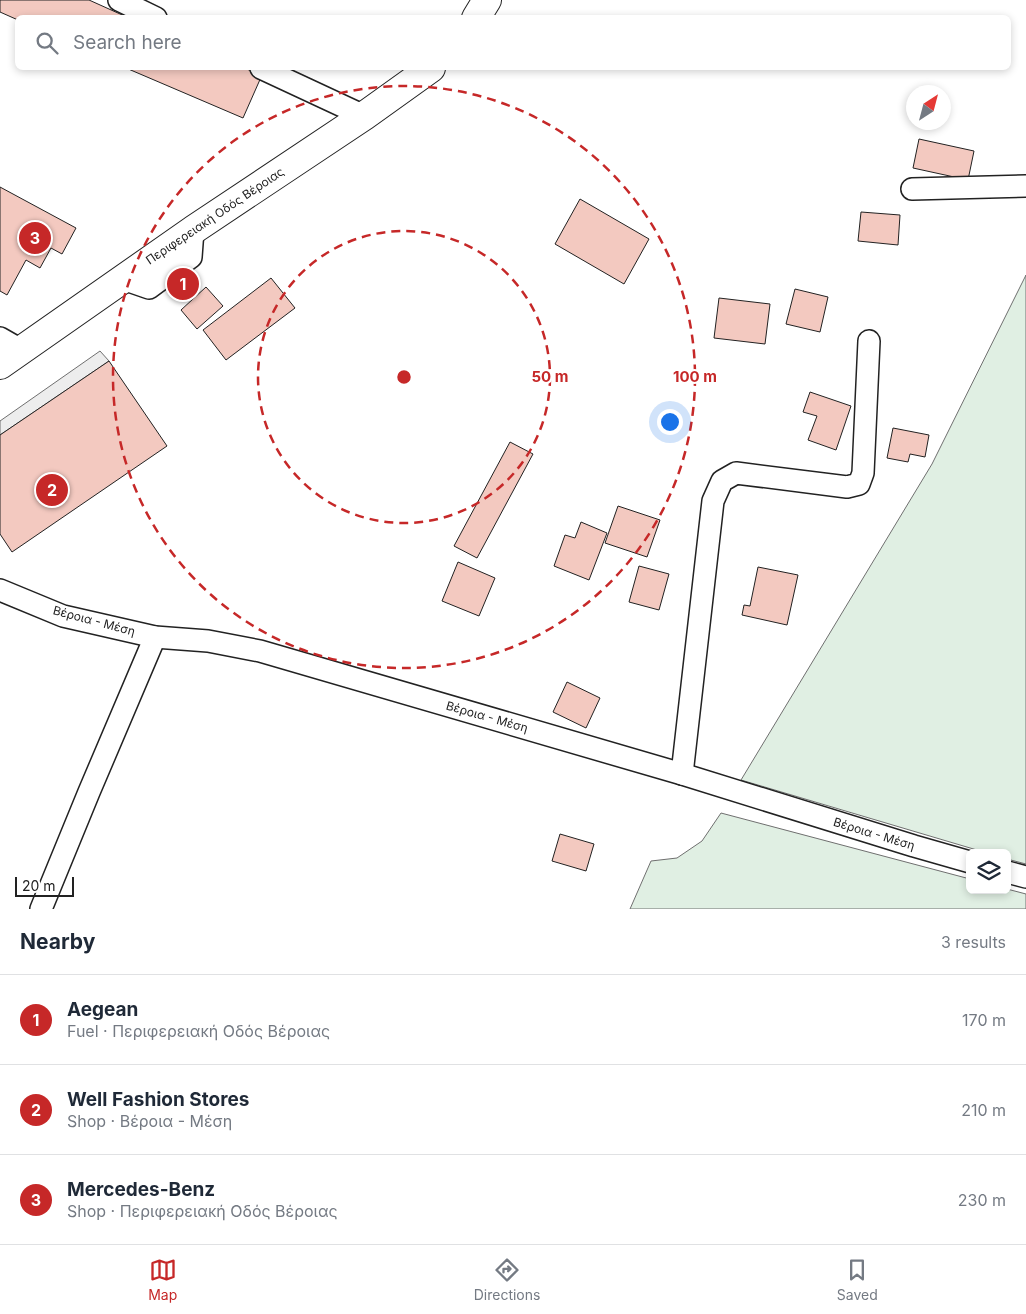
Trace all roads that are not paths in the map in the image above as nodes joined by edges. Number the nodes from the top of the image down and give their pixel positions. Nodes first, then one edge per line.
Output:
1 (119, 0) edge
2 (487, 0) edge
3 (503, 0) edge
4 (150, 15) edge
5 (477, 15) edge
6 (479, 15) edge
7 (265, 70) edge
8 (428, 70) edge
9 (364, 116) junction
10 (1026, 186) edge
11 (912, 189) dead end
12 (869, 341) dead end
13 (7, 351) edge
14 (0, 590) edge
15 (155, 637) junction
16 (682, 774) junction
17 (966, 861) edge
18 (1011, 873) edge
19 (1026, 877) edge
20 (42, 909) edge

1 - 4 street
2 - 5 main road
3 - 6 street
7 - 9 street
8 - 9 main road, Περιφερειακή Οδός Βέροιας
9 - 13 main road, Περιφερειακή Οδός Βέροιας
10 - 11 street
12 - 16 street
14 - 15 street, Βέροια - Μέση
15 - 16 street, Βέροια - Μέση
15 - 20 street
16 - 17 street, Βέροια - Μέση
18 - 19 street

